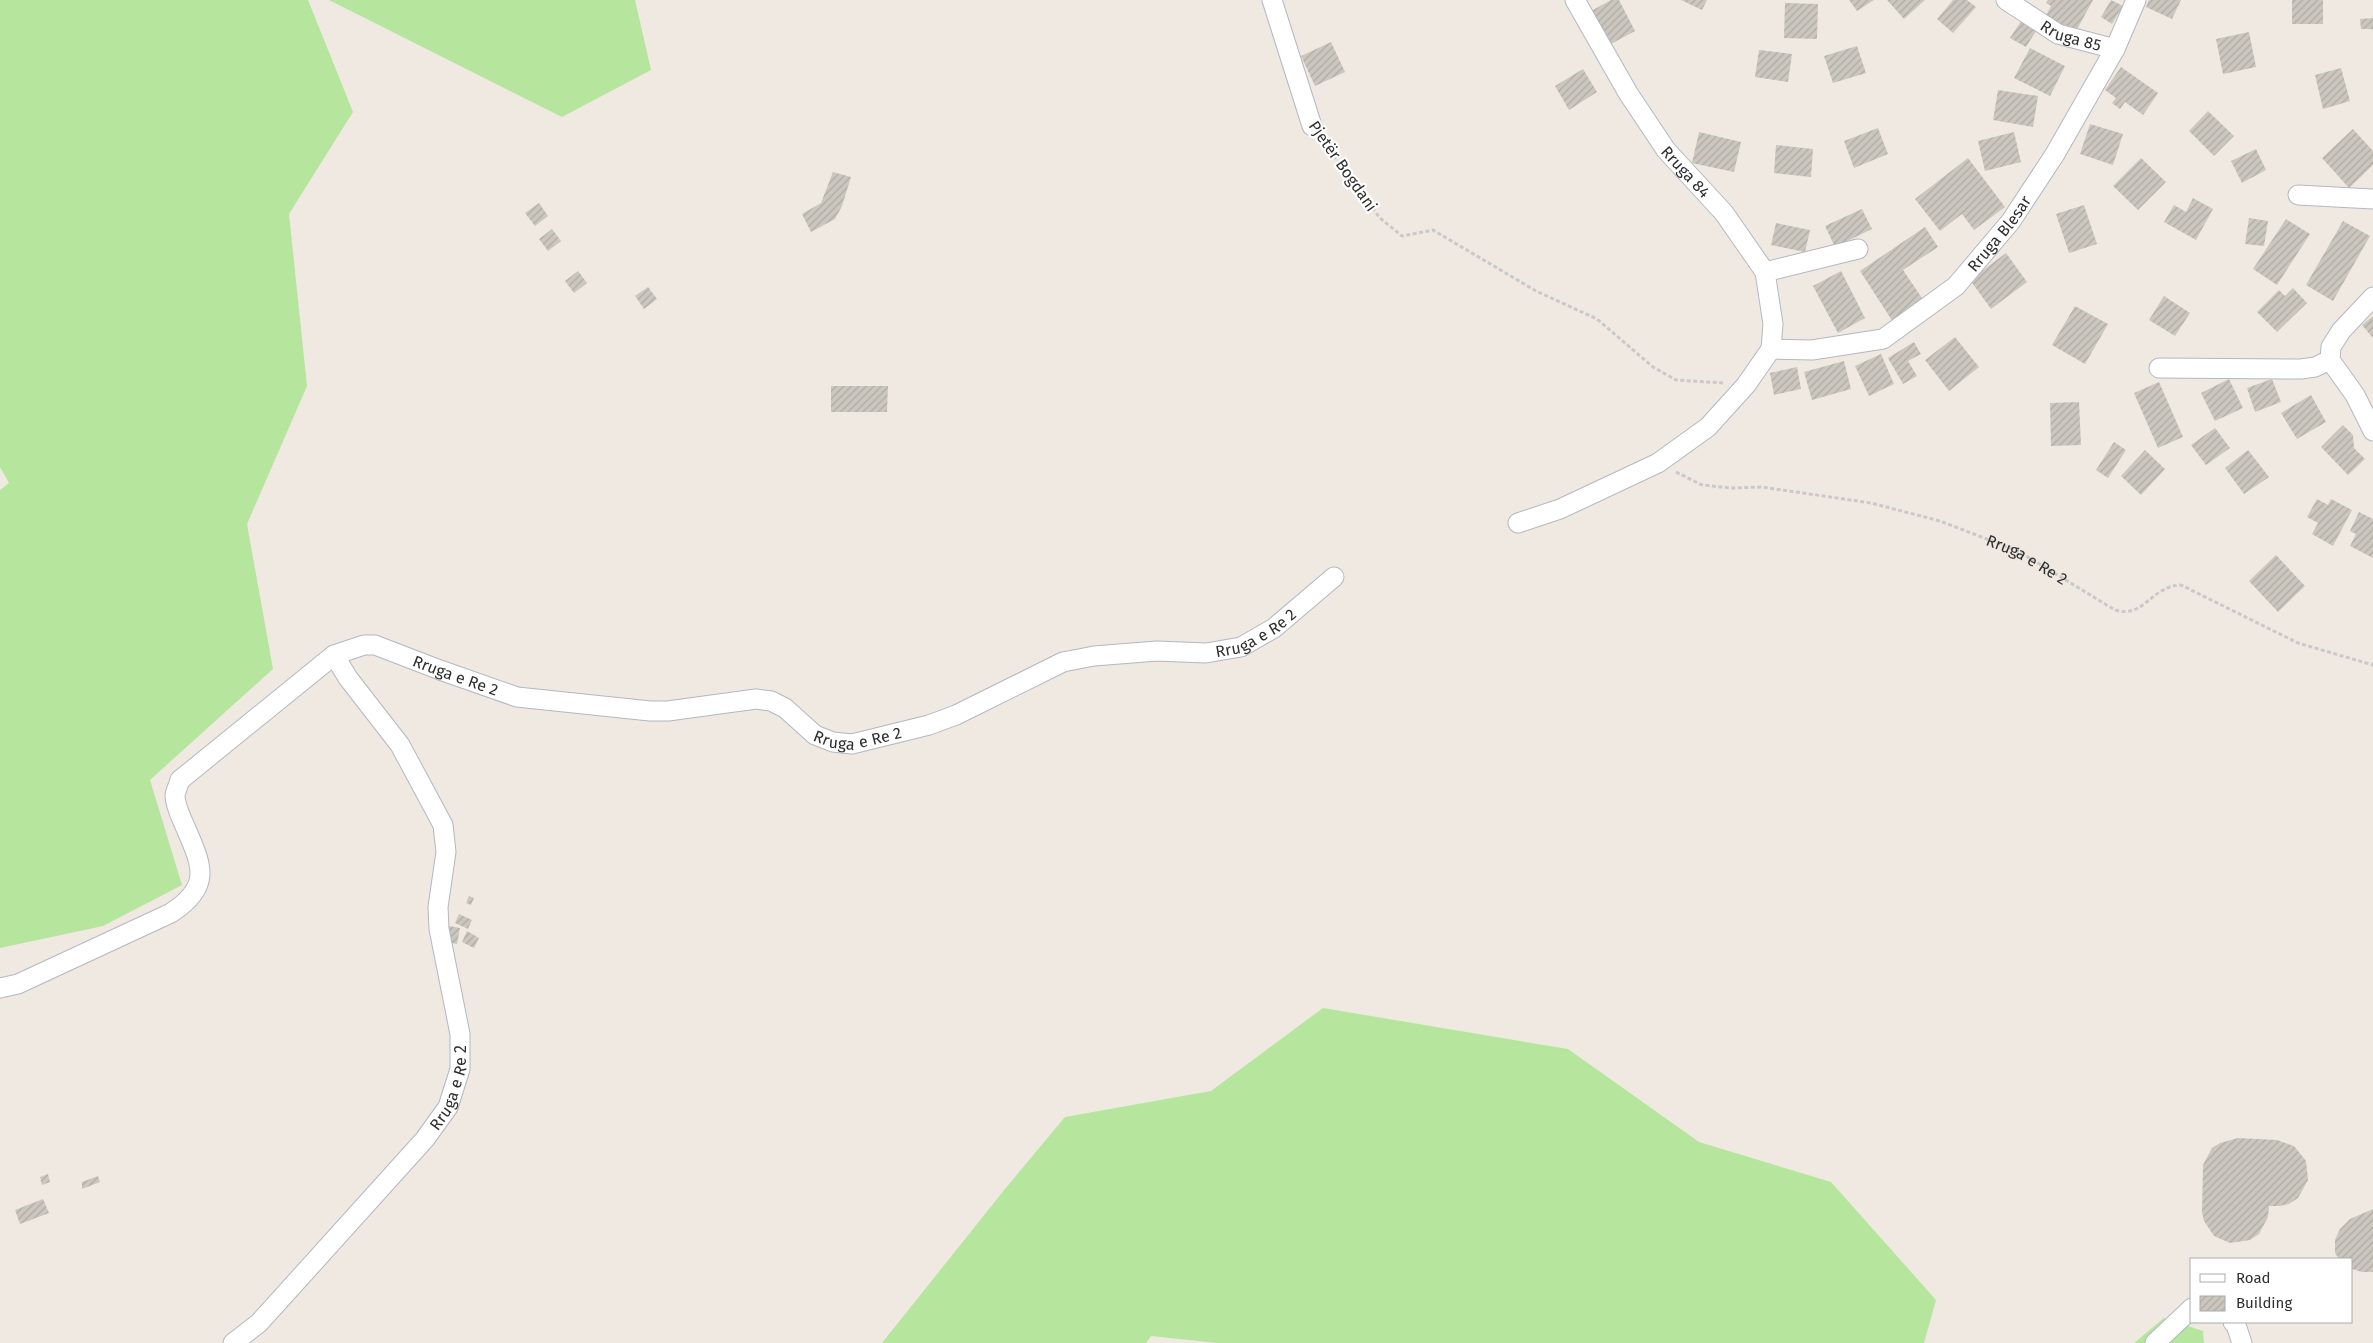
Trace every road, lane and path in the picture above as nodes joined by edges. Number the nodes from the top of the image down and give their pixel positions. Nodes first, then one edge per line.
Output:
1 (1272, 0) edge
2 (1575, 0) edge
3 (2006, 0) edge
4 (2136, 0) edge
5 (2115, 49) junction
6 (1312, 126) joint
7 (2298, 195) dead end
8 (2373, 199) edge
9 (1858, 249) dead end
10 (1765, 272) junction
11 (2373, 297) edge
12 (1771, 349) junction
13 (2330, 360) junction
14 (2159, 368) dead end
15 (1746, 385) junction
16 (2373, 431) edge
17 (1658, 463) junction
18 (1518, 523) dead end
19 (1334, 577) dead end
20 (334, 655) junction
21 (2373, 665) edge
22 (0, 988) edge
23 (2190, 1310) edge
24 (2234, 1323) edge
25 (233, 1343) edge
26 (2155, 1343) edge
27 (2242, 1343) edge

1 - 6 street, Pjetër Bogdani
2 - 10 street, Rruga 84
3 - 5 street, Rruga 85
4 - 5 street, Rruga Blesar
5 - 12 street, Rruga Blesar
6 - 15 path, Pjetër Bogdani
7 - 8 street
9 - 10 street
10 - 12 street, Rruga 84
11 - 13 street
12 - 15 street
13 - 14 street
13 - 16 street
15 - 17 street
17 - 18 street
17 - 21 path, Rruga e Re 2
19 - 20 street, Rruga e Re 2
20 - 22 street
20 - 25 street, Rruga e Re 2
23 - 26 street
24 - 27 street

